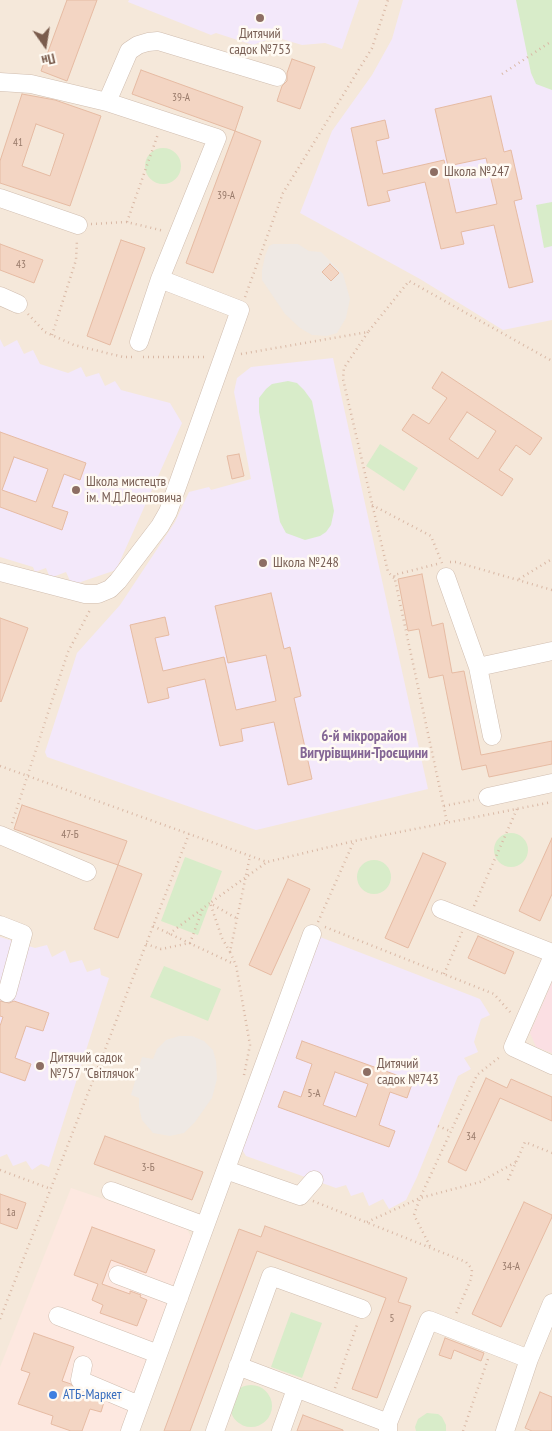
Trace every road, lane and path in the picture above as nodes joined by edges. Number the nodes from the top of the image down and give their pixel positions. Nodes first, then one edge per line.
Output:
1 (388, 0) edge
2 (552, 41) edge
3 (502, 74) dead end
4 (276, 77) dead end
5 (0, 82) edge
6 (107, 102) junction
7 (163, 120) junction
8 (0, 198) edge
9 (127, 222) junction
10 (78, 225) junction
11 (178, 235) junction
12 (160, 279) junction
13 (0, 296) edge
14 (18, 304) joint
15 (240, 310) junction
16 (368, 332) junction
17 (52, 335) junction
18 (139, 342) dead end
19 (224, 357) junction
20 (552, 361) edge
21 (372, 505) junction
22 (552, 559) edge
23 (444, 570) junction
24 (0, 572) edge
25 (395, 578) junction
26 (519, 579) junction
27 (552, 590) edge
28 (98, 594) junction
29 (552, 651) edge
30 (478, 668) junction
31 (492, 736) dead end
32 (0, 766) edge
33 (26, 775) junction
34 (552, 783) edge
35 (488, 797) joint
36 (552, 802) edge
37 (444, 806) junction
38 (517, 809) junction
39 (448, 822) junction
40 (188, 834) junction
41 (4, 837) edge
42 (354, 841) junction
43 (250, 856) junction
44 (267, 862) junction
45 (87, 872) dead end
46 (246, 876) junction
47 (210, 903) junction
48 (203, 908) junction
49 (442, 909) dead end
50 (471, 913) dead end
51 (237, 919) junction
52 (0, 925) edge
53 (153, 926) junction
54 (463, 931) dead end
55 (170, 934) junction
56 (312, 934) dead end
57 (190, 943) junction
58 (146, 944) junction
59 (230, 952) junction
60 (552, 953) edge
61 (552, 958) edge
62 (236, 965) junction
63 (444, 974) junction
64 (7, 993) dead end
65 (522, 1026) junction
66 (513, 1047) junction
67 (552, 1065) edge
68 (251, 1101) junction
69 (438, 1126) dead end
70 (450, 1131) junction
71 (552, 1153) edge
72 (516, 1162) junction
73 (0, 1170) edge
74 (226, 1170) junction
75 (314, 1180) dead end
76 (508, 1180) dead end
77 (51, 1189) junction
78 (110, 1191) dead end
79 (300, 1196) junction
80 (420, 1198) junction
81 (367, 1222) junction
82 (205, 1226) junction
83 (431, 1248) junction
84 (118, 1275) dead end
85 (179, 1298) junction
86 (552, 1303) edge
87 (362, 1309) joint
88 (58, 1316) dead end
89 (0, 1319) edge
90 (450, 1328) junction
91 (547, 1328) edge
92 (494, 1345) junction
93 (158, 1354) junction
94 (529, 1359) junction
95 (83, 1365) dead end
96 (238, 1366) junction
97 (296, 1389) junction
98 (330, 1402) junction
99 (140, 1405) junction
100 (388, 1427) edge
101 (130, 1431) edge
102 (215, 1431) edge
103 (281, 1431) edge
104 (464, 1431) edge
105 (506, 1431) edge

1 - 15 path
2 - 3 path
4 - 6 lane
5 - 6 lane
6 - 7 lane
7 - 9 path
7 - 11 lane
8 - 10 lane
9 - 10 path
9 - 11 path
10 - 17 path
11 - 12 lane
12 - 15 lane
12 - 18 lane
13 - 14 lane
14 - 17 path
15 - 19 lane
16 - 19 path
16 - 20 path
16 - 21 path
17 - 19 path
19 - 28 lane
21 - 23 path
21 - 25 path
22 - 26 path
23 - 25 path
23 - 26 path
23 - 30 lane
24 - 28 lane
25 - 37 path
26 - 27 path
28 - 33 path
29 - 30 lane
30 - 31 lane
32 - 33 path
33 - 40 path
33 - 41 path
34 - 35 lane
35 - 37 path
36 - 38 path
37 - 39 path
38 - 39 path
38 - 50 path
39 - 42 path
40 - 43 path
40 - 53 path
41 - 45 lane
42 - 44 path
42 - 63 path
43 - 44 path
43 - 46 path
44 - 46 path
46 - 47 path
46 - 51 path
47 - 48 path
47 - 51 path
47 - 59 path
48 - 55 path
48 - 57 path
49 - 60 lane
51 - 59 path
52 - 64 lane
53 - 55 path
53 - 58 path
54 - 63 path
55 - 57 path
56 - 68 lane
57 - 58 path
57 - 62 path
58 - 77 path
59 - 62 path
61 - 65 lane
62 - 68 path
63 - 65 path
65 - 66 lane
66 - 67 lane
66 - 70 path
68 - 74 lane
69 - 70 path
70 - 80 path
71 - 72 path
72 - 76 path
72 - 80 path
73 - 77 path
74 - 79 lane
74 - 82 lane
75 - 79 lane
77 - 89 path
78 - 82 lane
79 - 81 path
80 - 81 path
80 - 83 path
81 - 83 path
82 - 85 lane
83 - 90 path
84 - 85 lane
85 - 93 lane
86 - 91 lane
87 - 96 lane
87 - 98 path
88 - 93 lane
90 - 92 lane
90 - 100 lane
91 - 94 lane
92 - 94 lane
92 - 104 path
93 - 99 lane
94 - 105 lane
95 - 99 lane
96 - 97 lane
96 - 102 lane
97 - 98 lane
97 - 103 lane
98 - 100 lane
99 - 101 lane

